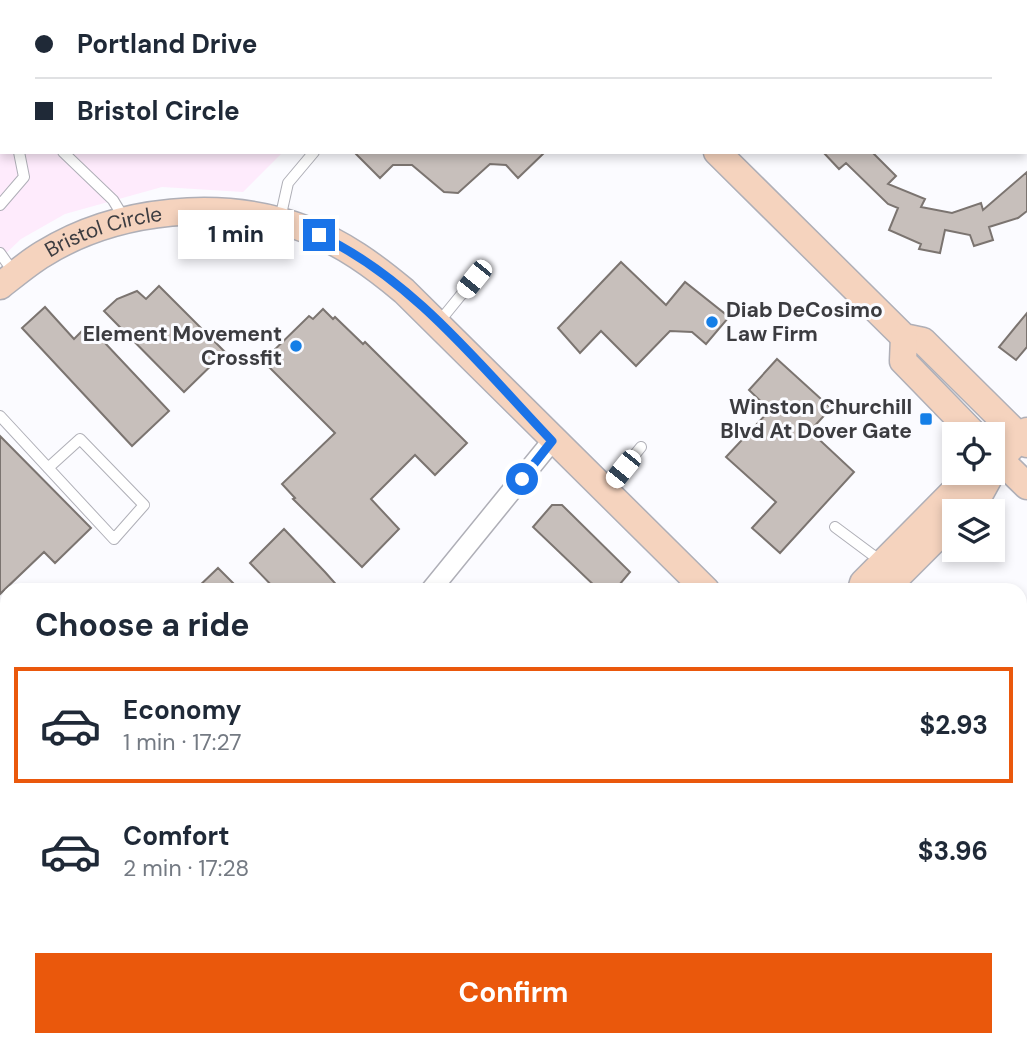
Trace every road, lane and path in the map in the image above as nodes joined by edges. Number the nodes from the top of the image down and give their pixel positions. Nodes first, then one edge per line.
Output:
1 (19, 154) edge
2 (65, 154) edge
3 (311, 154) edge
4 (719, 154) edge
5 (0, 205) edge
6 (125, 220) junction
7 (280, 222) junction
8 (5, 271) edge
9 (474, 279) dead end
10 (438, 324) junction
11 (904, 337) junction
12 (0, 416) edge
13 (962, 422) edge
14 (1025, 437) edge
15 (552, 441) junction
16 (641, 447) dead end
17 (1005, 453) edge
18 (48, 468) junction
19 (1005, 473) edge
20 (960, 485) edge
21 (1027, 486) edge
22 (606, 491) junction
23 (835, 527) dead end
24 (942, 532) edge
25 (883, 563) junction
26 (437, 583) edge
27 (699, 583) edge
28 (867, 583) edge
29 (891, 583) edge

1 - 5 lane
2 - 6 lane
3 - 7 lane
4 - 11 street
6 - 7 street, Bristol Circle
6 - 8 street, Bristol Circle
7 - 10 street, Bristol Circle
9 - 10 lane
10 - 15 street, Bristol Circle
11 - 13 street
11 - 14 street
12 - 18 lane
14 - 17 street
15 - 22 street, Bristol Circle
15 - 26 street
16 - 22 lane
18 - 18 lane
19 - 21 street
20 - 25 street
22 - 27 street, Bristol Circle
23 - 25 lane
24 - 29 street
25 - 28 street

